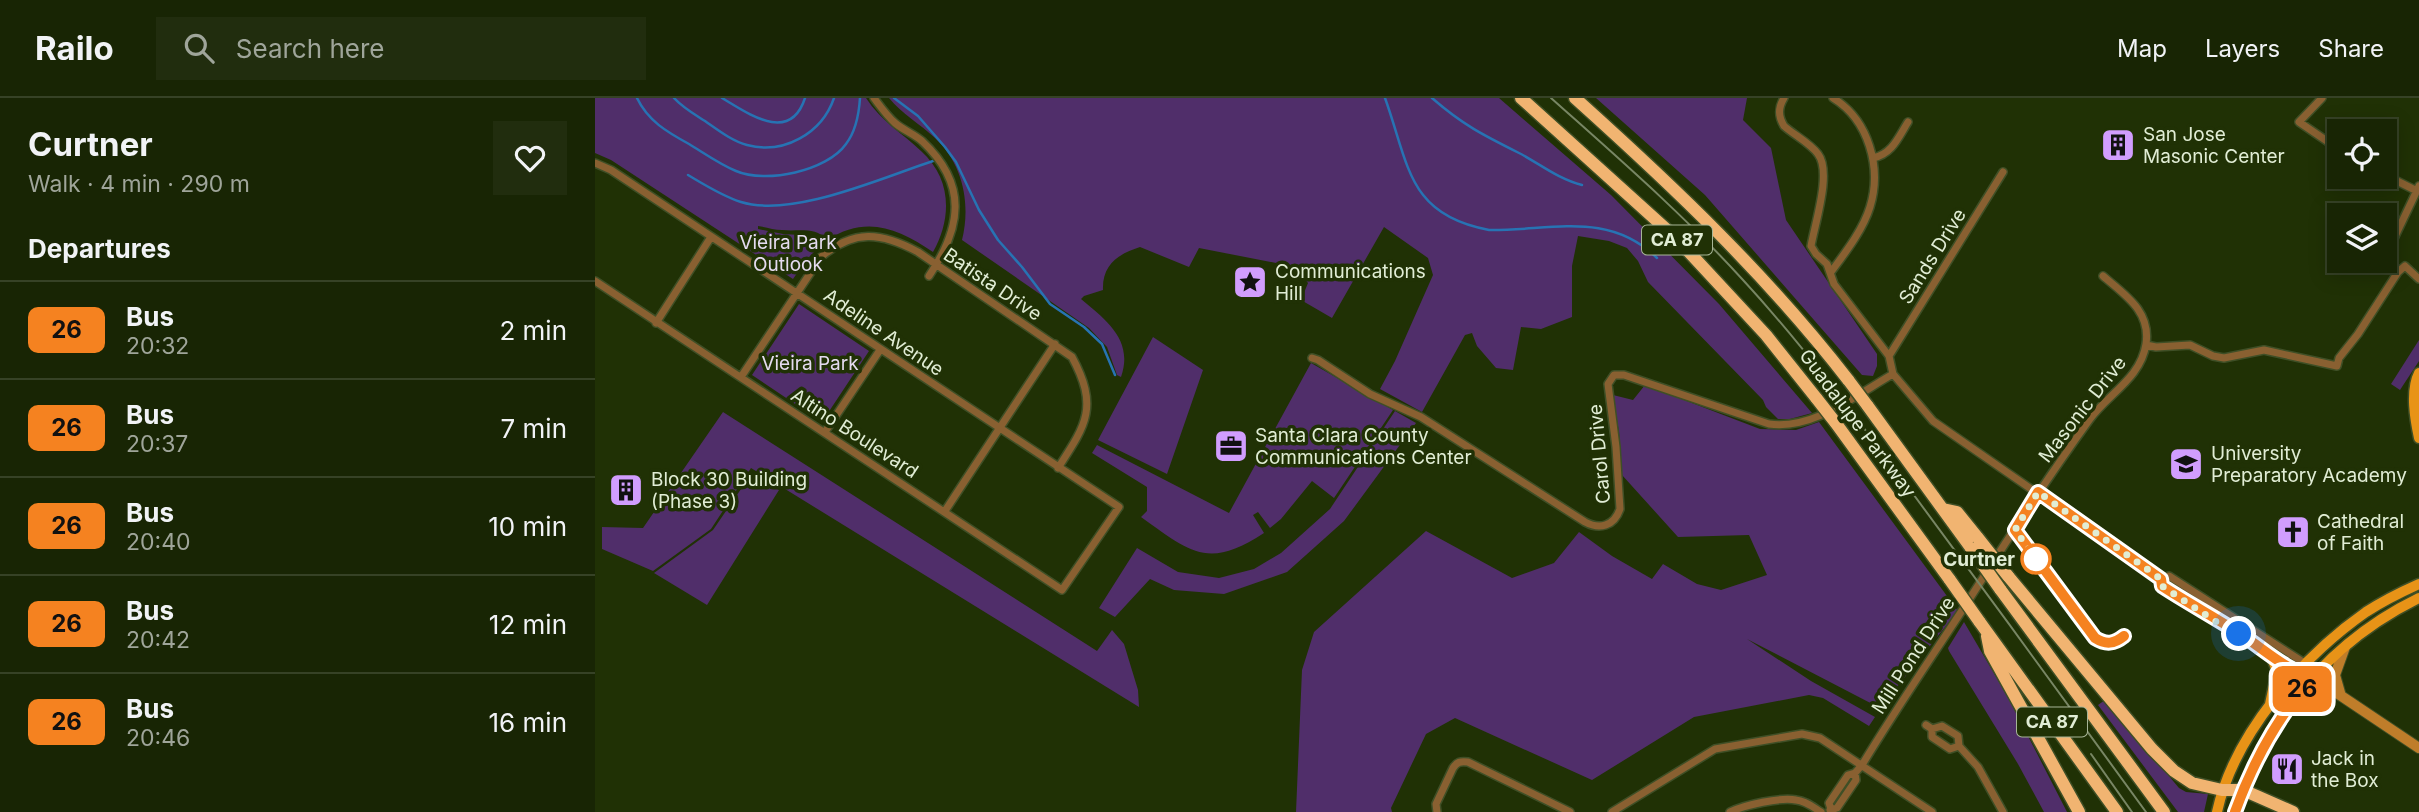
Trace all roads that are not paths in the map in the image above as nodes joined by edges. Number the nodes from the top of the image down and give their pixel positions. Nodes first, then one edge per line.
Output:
1 (874, 98) edge
2 (1521, 98) edge
3 (1575, 98) edge
4 (1784, 98) edge
5 (1833, 98) edge
6 (2322, 98) edge
7 (1908, 122) dead end
8 (2327, 141) edge
9 (1873, 158) junction
10 (595, 163) edge
11 (2003, 172) dead end
12 (2397, 180) edge
13 (2418, 188) edge
14 (2397, 232) edge
15 (712, 237) junction
16 (936, 265) junction
17 (1831, 272) junction
18 (929, 276) dead end
19 (2103, 276) dead end
20 (2419, 279) edge
21 (595, 281) edge
22 (796, 292) junction
23 (656, 323) junction
24 (1055, 344) junction
25 (2146, 345) junction
26 (880, 350) junction
27 (1889, 356) junction
28 (1312, 358) dead end
29 (2419, 373) edge
30 (1893, 374) junction
31 (740, 377) junction
32 (2417, 396) edge
33 (999, 429) junction
34 (825, 432) junction
35 (2419, 438) edge
36 (1058, 468) junction
37 (2038, 492) junction
38 (945, 511) junction
39 (1975, 543) junction
40 (2161, 579) junction
41 (2419, 584) edge
42 (1062, 590) joint
43 (2419, 598) edge
44 (1987, 632) junction
45 (2347, 643) junction
46 (2270, 653) junction
47 (2306, 664) junction
48 (2297, 674) junction
49 (2313, 677) junction
50 (2341, 696) junction
51 (2269, 708) junction
52 (1959, 746) junction
53 (2419, 748) edge
54 (1862, 765) junction
55 (2222, 790) junction
56 (2243, 790) junction
57 (1830, 810) edge
58 (1437, 812) edge
59 (1570, 812) edge
60 (1612, 812) edge
61 (1730, 812) edge
62 (1821, 812) edge
63 (1932, 812) edge
64 (2003, 812) edge
65 (2079, 812) edge
66 (2117, 812) edge
67 (2164, 812) edge
68 (2217, 812) edge
69 (2235, 812) edge
70 (2293, 812) edge

1 - 16 street
2 - 44 highway, Guadalupe Parkway / CA 87, bridge
3 - 39 highway, Guadalupe Parkway / CA 87, bridge
4 - 17 street
5 - 9 street
6 - 8 street
7 - 9 street
9 - 17 street
10 - 15 street, Adeline Avenue
11 - 27 street, Sands Drive
12 - 13 street
13 - 14 street
15 - 22 street, Adeline Avenue
15 - 23 street
16 - 18 street
16 - 22 street, Batista Drive
16 - 24 street, Batista Drive
17 - 27 street
19 - 25 street, Masonic Drive
20 - 25 street
21 - 23 street, Altino Boulevard
22 - 26 street, Adeline Avenue
22 - 31 street, Batista Drive
23 - 31 street, Altino Boulevard
24 - 33 street
24 - 36 street, Batista Drive
25 - 37 street, Masonic Drive
26 - 33 street, Adeline Avenue
26 - 34 street
27 - 30 street
28 - 30 street, Carol Drive
29 - 32 main road
30 - 37 street
31 - 34 street, Altino Boulevard
32 - 35 main road
33 - 36 street, Adeline Avenue
33 - 38 street
34 - 38 street, Altino Boulevard
36 - 42 street, Adeline Avenue
37 - 40 street
37 - 54 street, Mill Pond Drive
38 - 42 street, Altino Boulevard
39 - 55 highway, bridge
39 - 67 highway, Guadalupe Parkway / CA 87, bridge
40 - 46 street
40 - 47 street
41 - 47 main road
43 - 45 main road
44 - 65 highway
44 - 66 highway, Guadalupe Parkway / CA 87
45 - 49 main road
45 - 50 street
46 - 48 street
46 - 51 main road
47 - 48 main road
47 - 49 street
48 - 49 street
48 - 51 main road
49 - 50 street
49 - 56 main road
50 - 53 street
51 - 55 main road
52 - 52 street
52 - 64 street
54 - 57 street, Mill Pond Drive
54 - 60 street
54 - 63 street
55 - 56 highway
55 - 68 main road
56 - 69 main road
56 - 70 highway
58 - 59 street
61 - 62 street

